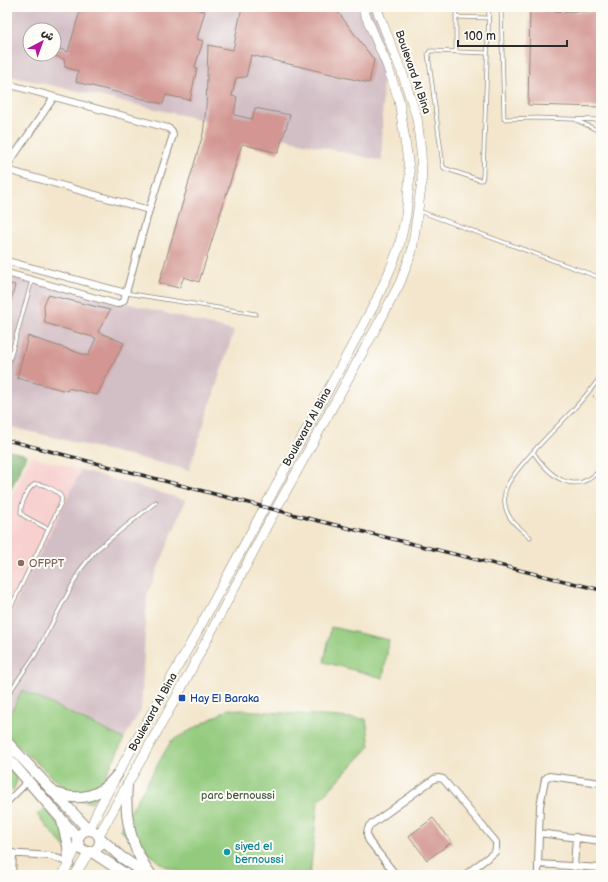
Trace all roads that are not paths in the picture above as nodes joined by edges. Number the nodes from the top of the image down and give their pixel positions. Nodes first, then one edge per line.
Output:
1 (362, 7) edge
2 (376, 7) edge
3 (456, 7) edge
4 (489, 7) edge
5 (501, 7) edge
6 (456, 17) junction
7 (488, 18) junction
8 (456, 52) junction
9 (487, 53) junction
10 (7, 84) edge
11 (54, 97) junction
12 (574, 119) junction
13 (601, 120) edge
14 (601, 132) edge
15 (7, 166) edge
16 (7, 170) edge
17 (149, 210) junction
18 (419, 211) junction
19 (7, 261) edge
20 (7, 273) edge
21 (601, 278) edge
22 (32, 280) junction
23 (126, 293) junction
24 (256, 314) dead end
25 (7, 369) edge
26 (601, 376) edge
27 (533, 452) junction
28 (601, 469) edge
29 (156, 502) dead end
30 (48, 529) junction
31 (530, 537) dead end
32 (7, 615) edge
33 (7, 696) edge
34 (7, 742) edge
35 (7, 757) edge
36 (117, 775) junction
37 (28, 781) junction
38 (601, 783) edge
39 (127, 786) junction
40 (55, 793) junction
41 (7, 802) edge
42 (60, 818) junction
43 (94, 833) junction
44 (539, 833) junction
45 (576, 838) junction
46 (601, 840) edge
47 (78, 841) junction
48 (90, 852) junction
49 (10, 853) edge
50 (69, 863) junction
51 (538, 864) junction
52 (574, 867) junction
53 (601, 868) edge
54 (12, 875) edge
55 (63, 875) edge
56 (75, 875) edge
57 (127, 875) edge
58 (149, 875) edge
59 (396, 875) edge
60 (465, 875) edge
61 (538, 875) edge

1 - 36 main road, Boulevard Al Bina
2 - 18 main road, Boulevard Al Bina
3 - 6 lane
4 - 7 lane
5 - 12 lane
6 - 7 lane
6 - 8 lane
7 - 9 lane
8 - 9 lane
8 - 9 lane
10 - 11 street
11 - 15 street
11 - 17 street
12 - 13 lane
12 - 14 lane
16 - 17 street
17 - 23 street
18 - 21 lane
18 - 39 main road, Boulevard Al Bina
19 - 23 street
20 - 22 street
22 - 23 street
22 - 25 lane
23 - 24 lane
26 - 27 lane
27 - 28 lane
27 - 31 lane
29 - 33 lane
30 - 30 lane
30 - 32 lane
34 - 40 main road
35 - 37 main road
36 - 40 main road
36 - 43 main road, Boulevard Al Bina
37 - 41 street
37 - 42 main road
38 - 44 street
39 - 43 main road, Boulevard Al Bina
39 - 58 main road
40 - 43 main road
42 - 47 main road
42 - 50 main road
43 - 47 main road
43 - 48 main road
43 - 58 main road
44 - 45 street
44 - 51 street
45 - 46 street
45 - 52 street
47 - 48 main road
47 - 50 main road
48 - 56 main road
48 - 57 main road
49 - 50 street
49 - 54 street
50 - 55 main road
51 - 52 street
51 - 61 street
52 - 53 street
59 - 60 street

